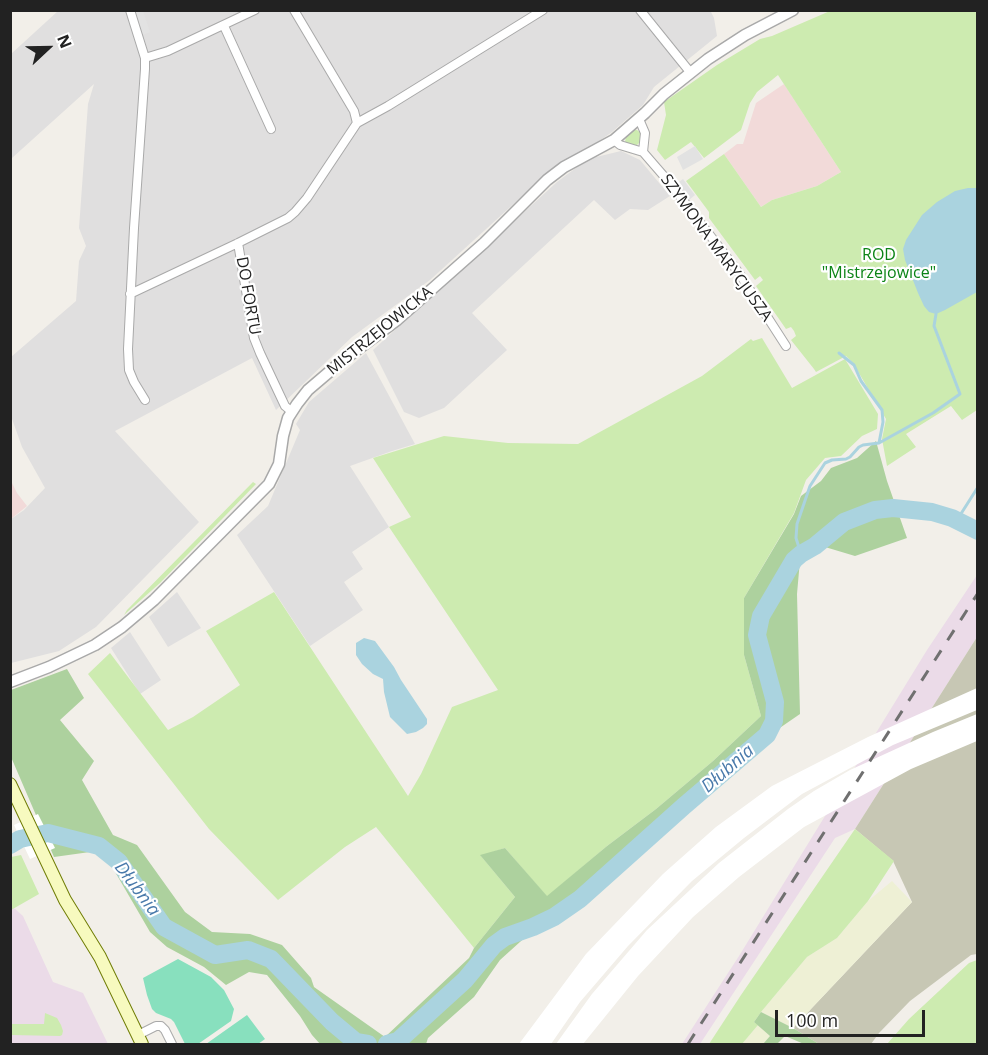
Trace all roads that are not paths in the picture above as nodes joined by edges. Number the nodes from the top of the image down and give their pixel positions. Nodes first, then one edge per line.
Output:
1 (130, 10) edge
2 (255, 10) edge
3 (294, 10) edge
4 (543, 10) edge
5 (640, 10) edge
6 (793, 10) edge
7 (224, 26) junction
8 (145, 58) junction
9 (690, 72) junction
10 (639, 119) junction
11 (357, 123) junction
12 (271, 129) dead end
13 (614, 140) junction
14 (643, 152) junction
15 (238, 243) junction
16 (130, 294) junction
17 (786, 346) dead end
18 (145, 400) dead end
19 (292, 412) junction
20 (10, 682) edge
21 (10, 784) edge
22 (140, 1040) edge
23 (172, 1044) edge

1 - 8 street
2 - 7 street
3 - 11 street
4 - 11 street
5 - 9 street
6 - 9 street, MISTRZEJOWICKA
7 - 8 street
7 - 12 street
8 - 16 street
9 - 10 street, MISTRZEJOWICKA
10 - 13 street, MISTRZEJOWICKA
10 - 14 street
11 - 15 street
13 - 14 street, SZYMONA MARYCJUSZA
13 - 19 street, MISTRZEJOWICKA
14 - 17 street, SZYMONA MARYCJUSZA
15 - 16 street
15 - 19 street, DO FORTU
16 - 18 street
19 - 20 street, MISTRZEJOWICKA
21 - 22 main road
22 - 23 street

